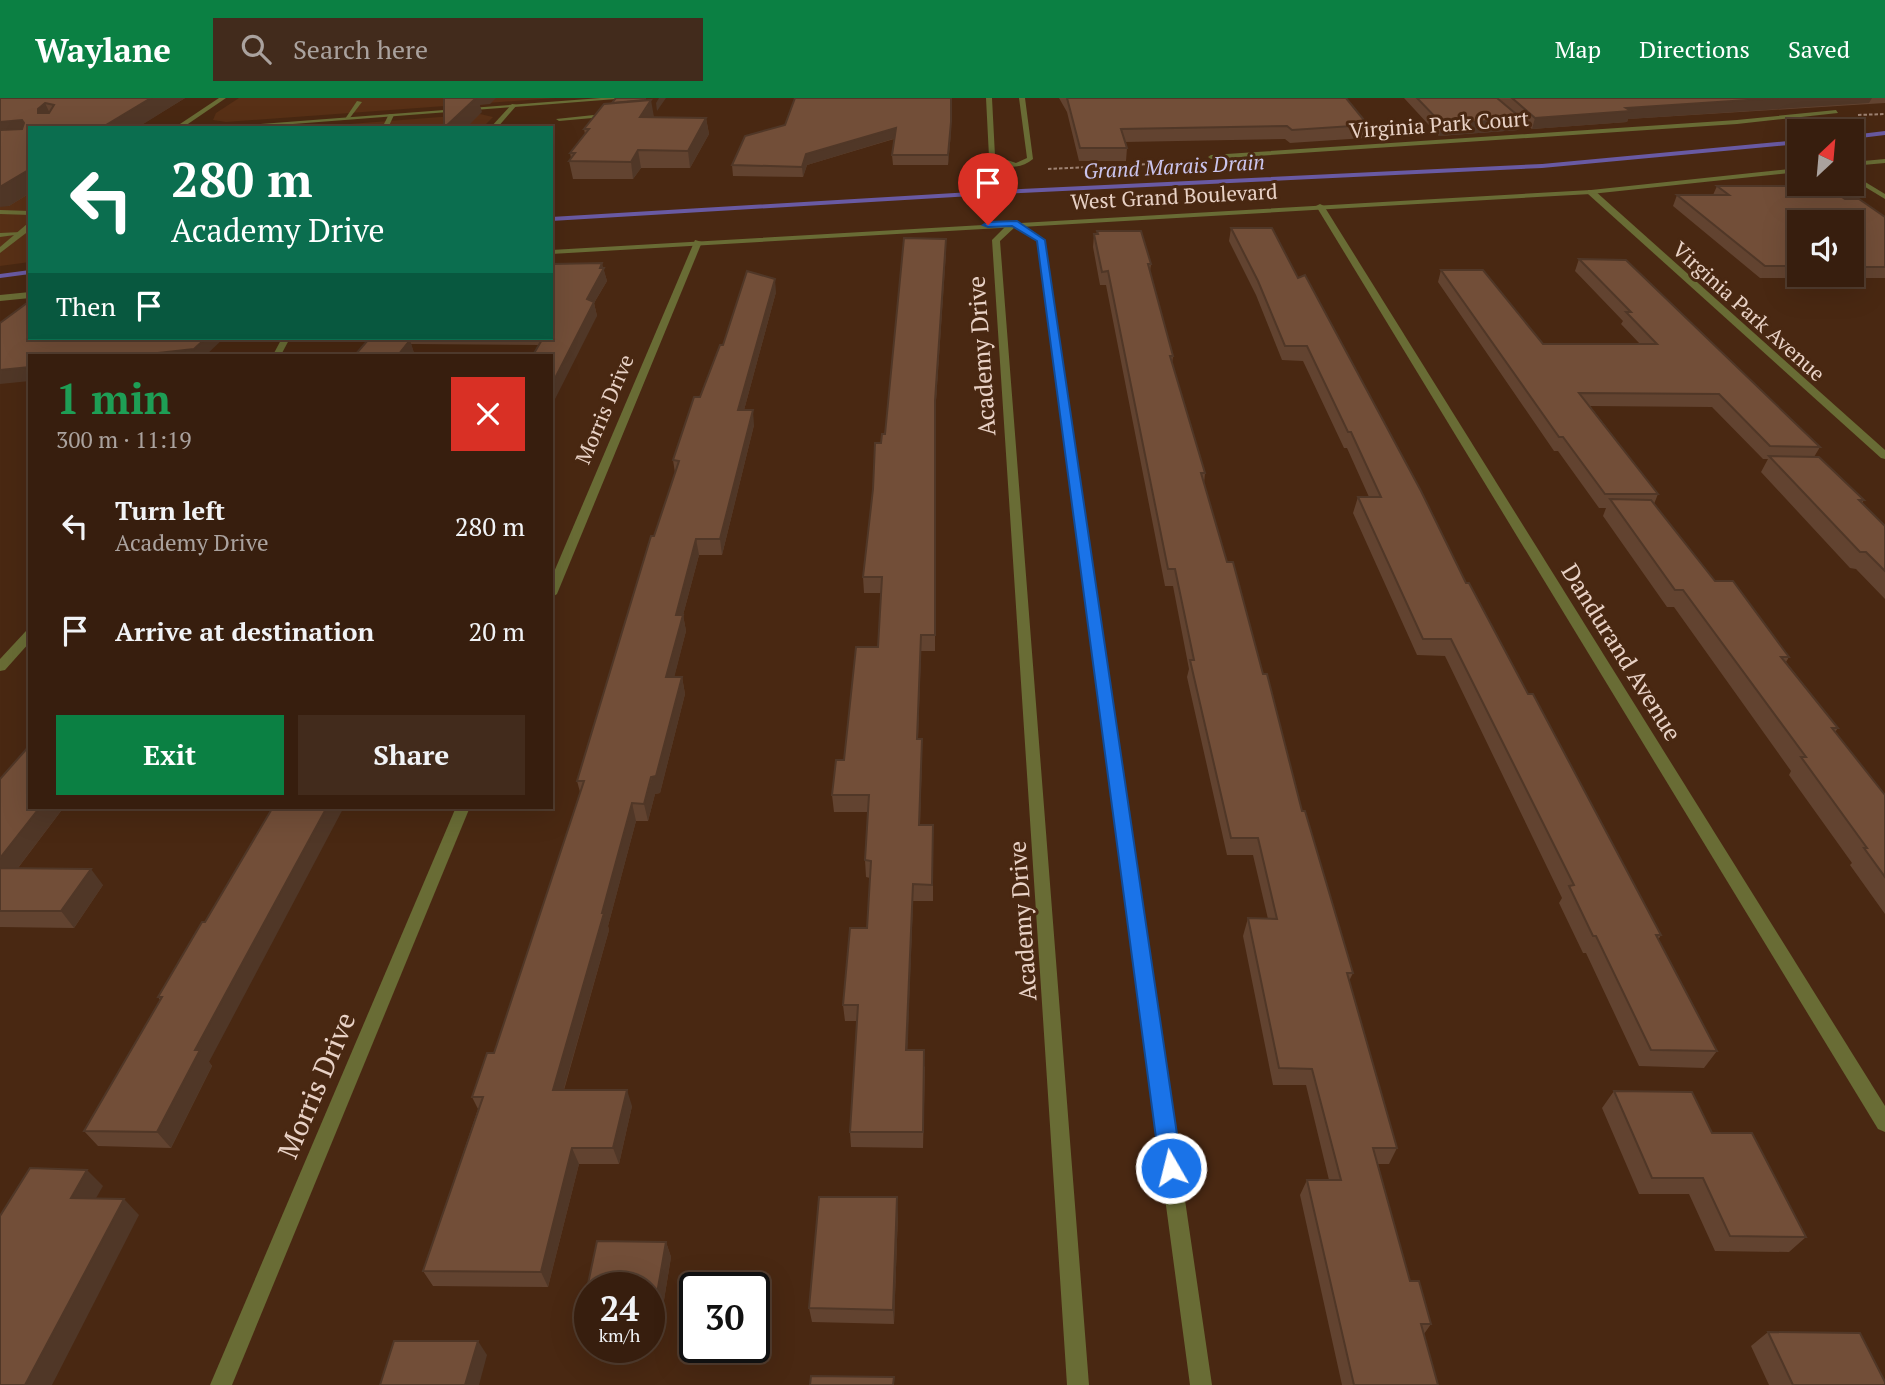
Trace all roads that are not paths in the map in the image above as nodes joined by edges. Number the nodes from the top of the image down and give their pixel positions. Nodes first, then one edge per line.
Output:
1 (223, 98) edge
2 (626, 98) edge
3 (989, 98) edge
4 (1022, 98) edge
5 (359, 102) dead end
6 (514, 105) junction
7 (1836, 111) dead end
8 (626, 114) edge
9 (391, 115) junction
10 (599, 116) junction
11 (347, 118) junction
12 (559, 119) dead end
13 (322, 120) junction
14 (618, 121) edge
15 (180, 126) edge
16 (240, 126) edge
17 (320, 126) edge
18 (386, 126) edge
19 (495, 126) edge
20 (1522, 128) edge
21 (1531, 135) junction
22 (1211, 157) dead end
23 (1885, 161) edge
24 (1864, 163) edge
25 (1787, 171) edge
26 (1864, 184) edge
27 (1591, 192) junction
28 (1885, 197) edge
29 (1320, 206) junction
30 (0, 212) edge
31 (28, 213) edge
32 (1014, 223) junction
33 (28, 227) edge
34 (0, 234) edge
35 (18, 234) junction
36 (698, 242) junction
37 (0, 251) edge
38 (553, 252) edge
39 (28, 295) edge
40 (0, 298) edge
41 (1885, 456) edge
42 (553, 589) edge
43 (28, 636) edge
44 (0, 667) edge
45 (462, 809) edge
46 (1885, 1123) edge
47 (221, 1385) edge
48 (1078, 1385) edge
49 (1201, 1385) edge

1 - 15 street
2 - 6 street
3 - 4 street
5 - 11 street
6 - 9 street
6 - 19 street
7 - 21 street, Virginia Park Court
8 - 10 street
9 - 11 street
9 - 18 street
10 - 12 street
10 - 14 street
11 - 13 street
13 - 16 street
13 - 17 street
20 - 21 street
21 - 22 street, Virginia Park Court
23 - 24 street
25 - 27 street, West Grand Boulevard
26 - 28 street
27 - 29 street, West Grand Boulevard
27 - 41 street, Virginia Park Avenue
29 - 32 street, West Grand Boulevard
29 - 46 street, Dandurand Avenue
30 - 31 street
32 - 36 street, West Grand Boulevard
32 - 48 street, Academy Drive
32 - 49 street
33 - 35 street
34 - 35 street
35 - 37 street
36 - 38 street, West Grand Boulevard
36 - 42 street, Morris Drive
39 - 40 street
43 - 44 street
45 - 47 street, Morris Drive

